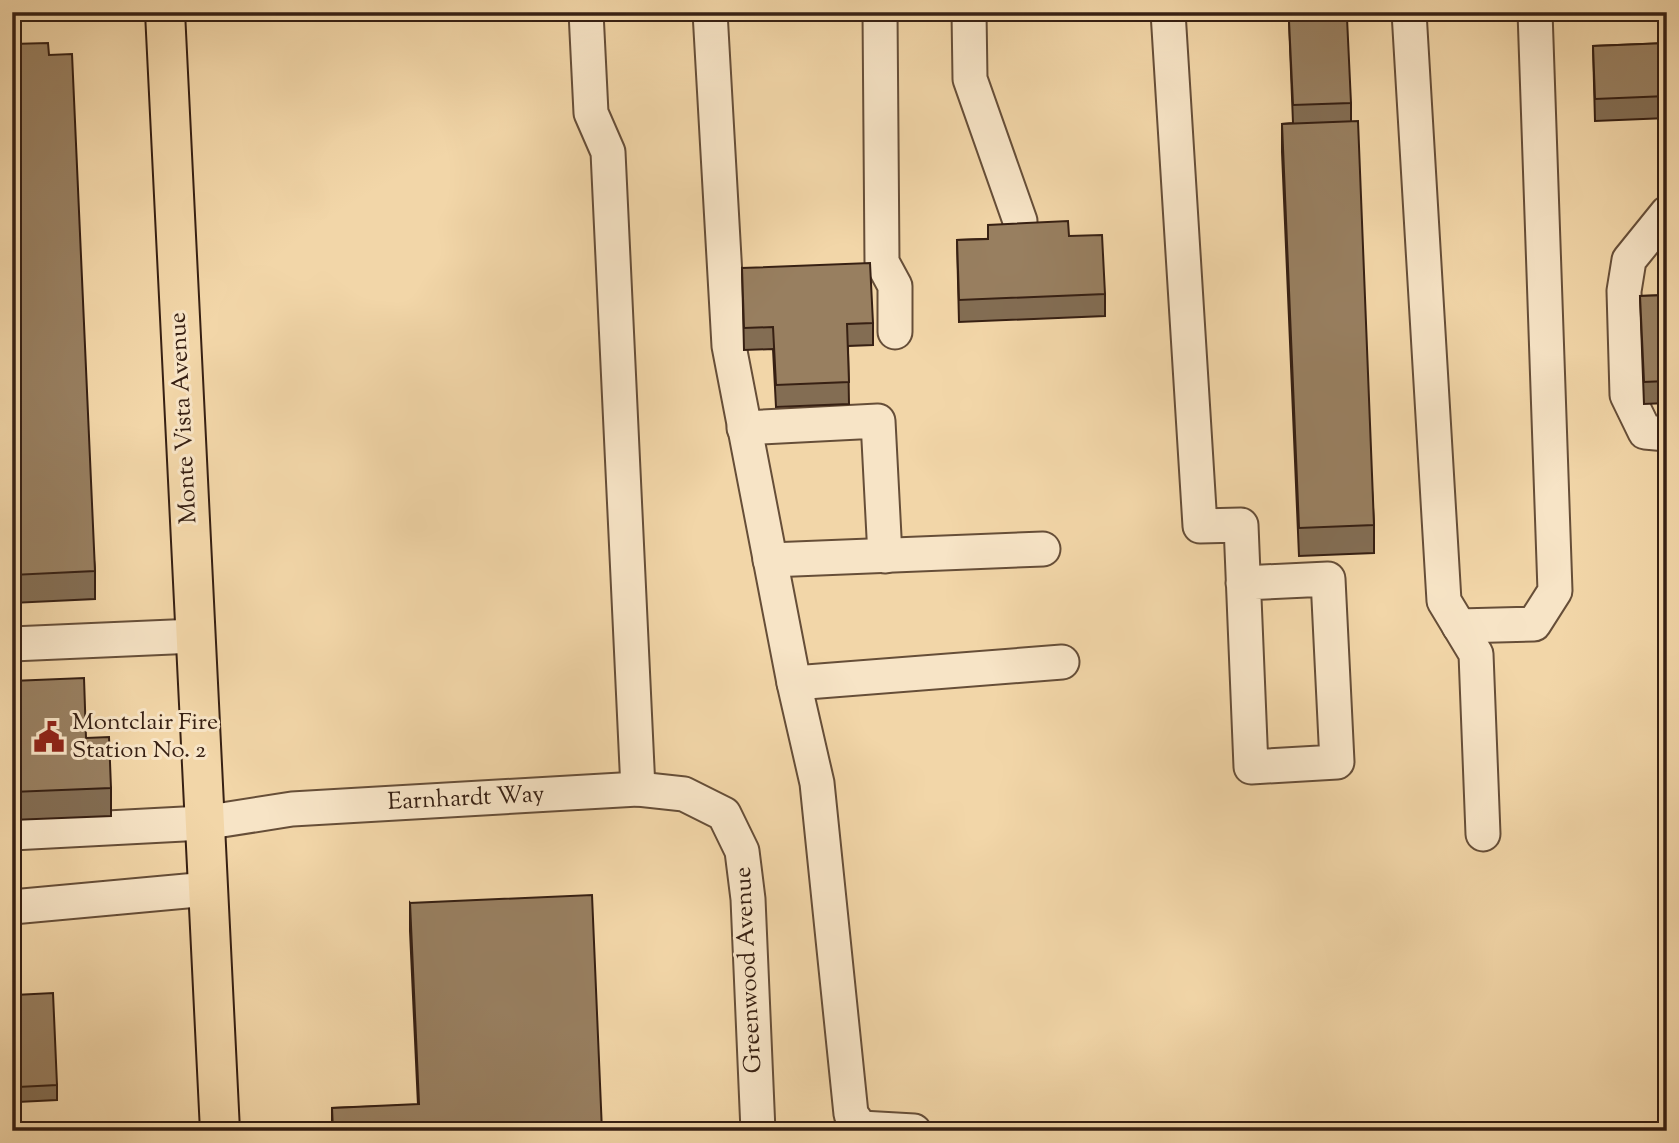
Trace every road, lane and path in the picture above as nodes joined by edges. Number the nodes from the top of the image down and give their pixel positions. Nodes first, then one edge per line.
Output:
1 (165, 12) edge
2 (586, 12) edge
3 (710, 12) edge
4 (880, 12) edge
5 (970, 12) edge
6 (1168, 12) edge
7 (1409, 12) edge
8 (1535, 12) edge
9 (1667, 213) edge
10 (1020, 221) edge
11 (895, 332) dead end
12 (744, 428) junction
13 (1667, 433) edge
14 (1043, 549) dead end
15 (885, 556) junction
16 (770, 560) junction
17 (1243, 583) junction
18 (1460, 626) junction
19 (195, 636) junction
20 (12, 644) edge
21 (1062, 662) dead end
22 (794, 683) junction
23 (638, 789) junction
24 (724, 814) joint
25 (204, 823) junction
26 (12, 833) edge
27 (1483, 834) dead end
28 (208, 889) junction
29 (12, 907) edge
30 (220, 1131) edge
31 (757, 1131) edge
32 (914, 1131) edge

1 - 19 main road, Monte Vista Avenue
2 - 23 street
3 - 12 street
4 - 11 street
5 - 10 street
6 - 17 street
7 - 18 street
8 - 18 street
9 - 13 street
12 - 15 street
12 - 16 street
14 - 15 street
15 - 16 street
16 - 22 street
17 - 17 street
18 - 27 street
19 - 20 street
19 - 25 main road, Monte Vista Avenue
21 - 22 street
22 - 32 street
23 - 24 street, Earnhardt Way
23 - 25 street, Earnhardt Way
24 - 31 street, Greenwood Avenue
25 - 26 street, Earnhardt Way
25 - 28 main road, Monte Vista Avenue
28 - 29 street
28 - 30 main road, Monte Vista Avenue

